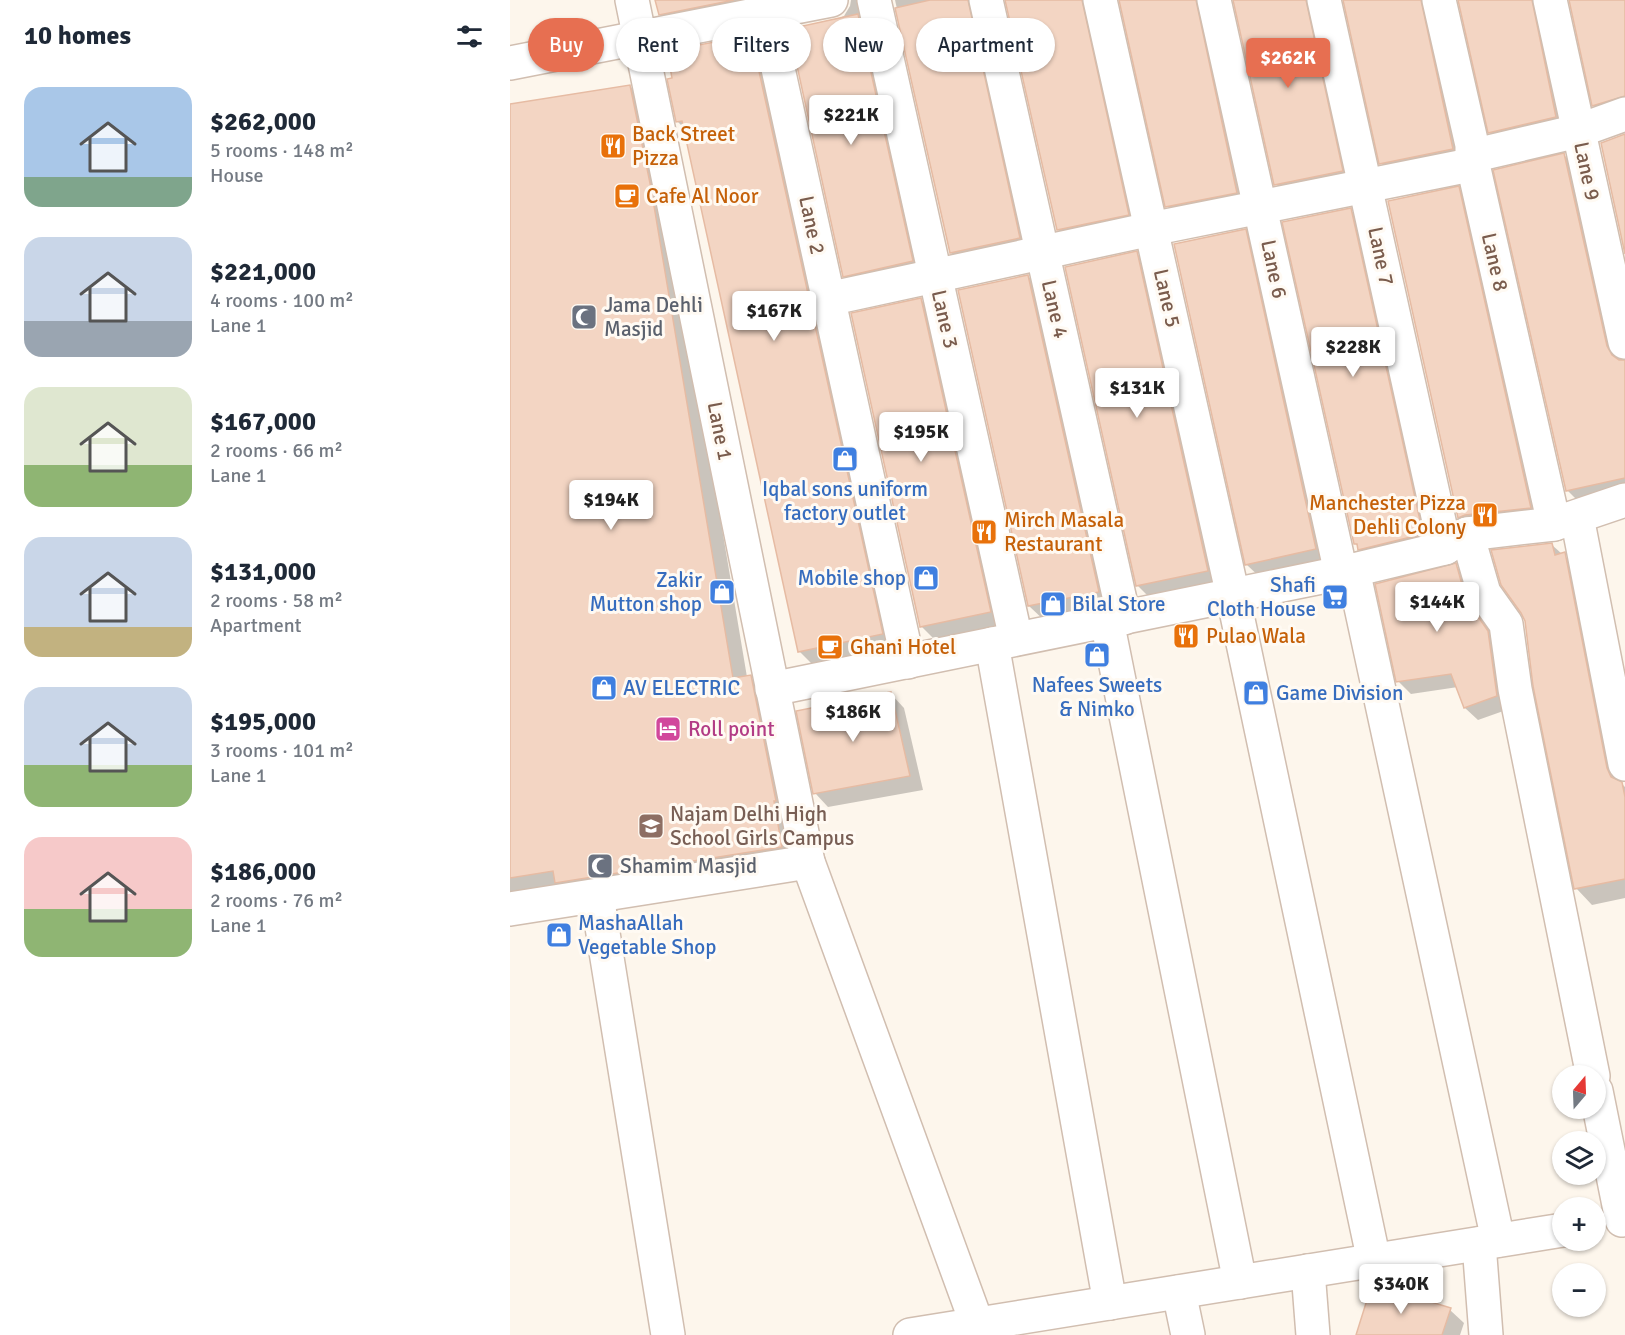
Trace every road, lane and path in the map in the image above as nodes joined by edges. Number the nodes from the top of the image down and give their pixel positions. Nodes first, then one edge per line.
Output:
1 (632, 0) edge
2 (831, 0) edge
3 (873, 0) edge
4 (986, 0) edge
5 (1100, 0) edge
6 (1214, 0) edge
7 (1324, 0) edge
8 (1439, 0) edge
9 (1550, 0) edge
10 (764, 6) edge
11 (636, 18) edge
12 (700, 23) edge
13 (616, 43) edge
14 (510, 63) edge
15 (647, 72) edge
16 (1625, 114) edge
17 (1578, 131) junction
18 (1472, 160) junction
19 (1366, 187) junction
20 (1260, 207) junction
21 (1151, 229) junction
22 (1043, 252) junction
23 (935, 276) junction
24 (828, 299) junction
25 (1625, 342) edge
26 (1625, 500) edge
27 (1565, 521) junction
28 (1456, 541) junction
29 (1347, 572) junction
30 (1233, 596) junction
31 (1116, 619) junction
32 (1004, 641) junction
33 (908, 662) junction
34 (772, 689) junction
35 (1625, 764) edge
36 (807, 862) junction
37 (597, 896) junction
38 (510, 909) edge
39 (1591, 1065) edge
40 (1600, 1119) edge
41 (1614, 1222) edge
42 (1552, 1232) edge
43 (1488, 1242) junction
44 (1374, 1261) junction
45 (1308, 1271) junction
46 (1240, 1282) junction
47 (1179, 1292) junction
48 (1110, 1303) junction
49 (977, 1324) junction
50 (1054, 1324) edge
51 (925, 1334) edge
52 (668, 1335) edge
53 (1188, 1335) edge
54 (1313, 1335) edge
55 (1486, 1335) edge

1 - 11 street, Lane 1
2 - 10 street
3 - 23 street, Lane 3
4 - 22 street, Lane 4
5 - 21 street, Lane 5
6 - 20 street, Lane 6
7 - 19 street, Lane 7
8 - 18 street, Lane 8
9 - 17 street, Lane 9
10 - 12 street
10 - 24 street, Lane 2
13 - 14 street
15 - 34 street, Lane 1
16 - 17 street
17 - 18 street
17 - 25 street, Lane 9
18 - 19 street
18 - 27 street, Lane 8
19 - 20 street
19 - 28 street, Lane 7
20 - 21 street
20 - 29 street, Lane 6
21 - 22 street
21 - 30 street, Lane 5
22 - 23 street
22 - 31 street, Lane 4
23 - 24 street
23 - 32 street, Lane 3
24 - 33 street, Lane 2
26 - 27 street
27 - 28 street
27 - 35 street, Lane 8
28 - 29 street
28 - 39 street, Lane 7
29 - 30 street
29 - 43 street, Lane 6
30 - 31 street
30 - 44 street, Lane 5
31 - 32 street
31 - 46 street, Lane 4
32 - 33 street
32 - 48 street, Lane 3
33 - 34 street
34 - 36 street, Lane 1
36 - 37 street
36 - 49 street, Lane 1
37 - 38 street
37 - 52 street
40 - 41 street
42 - 43 street
43 - 44 street
43 - 55 street, Lane 6
44 - 45 street
45 - 46 street
45 - 54 street
46 - 47 street
47 - 48 street
47 - 53 street
48 - 50 street
49 - 50 street
49 - 51 street

